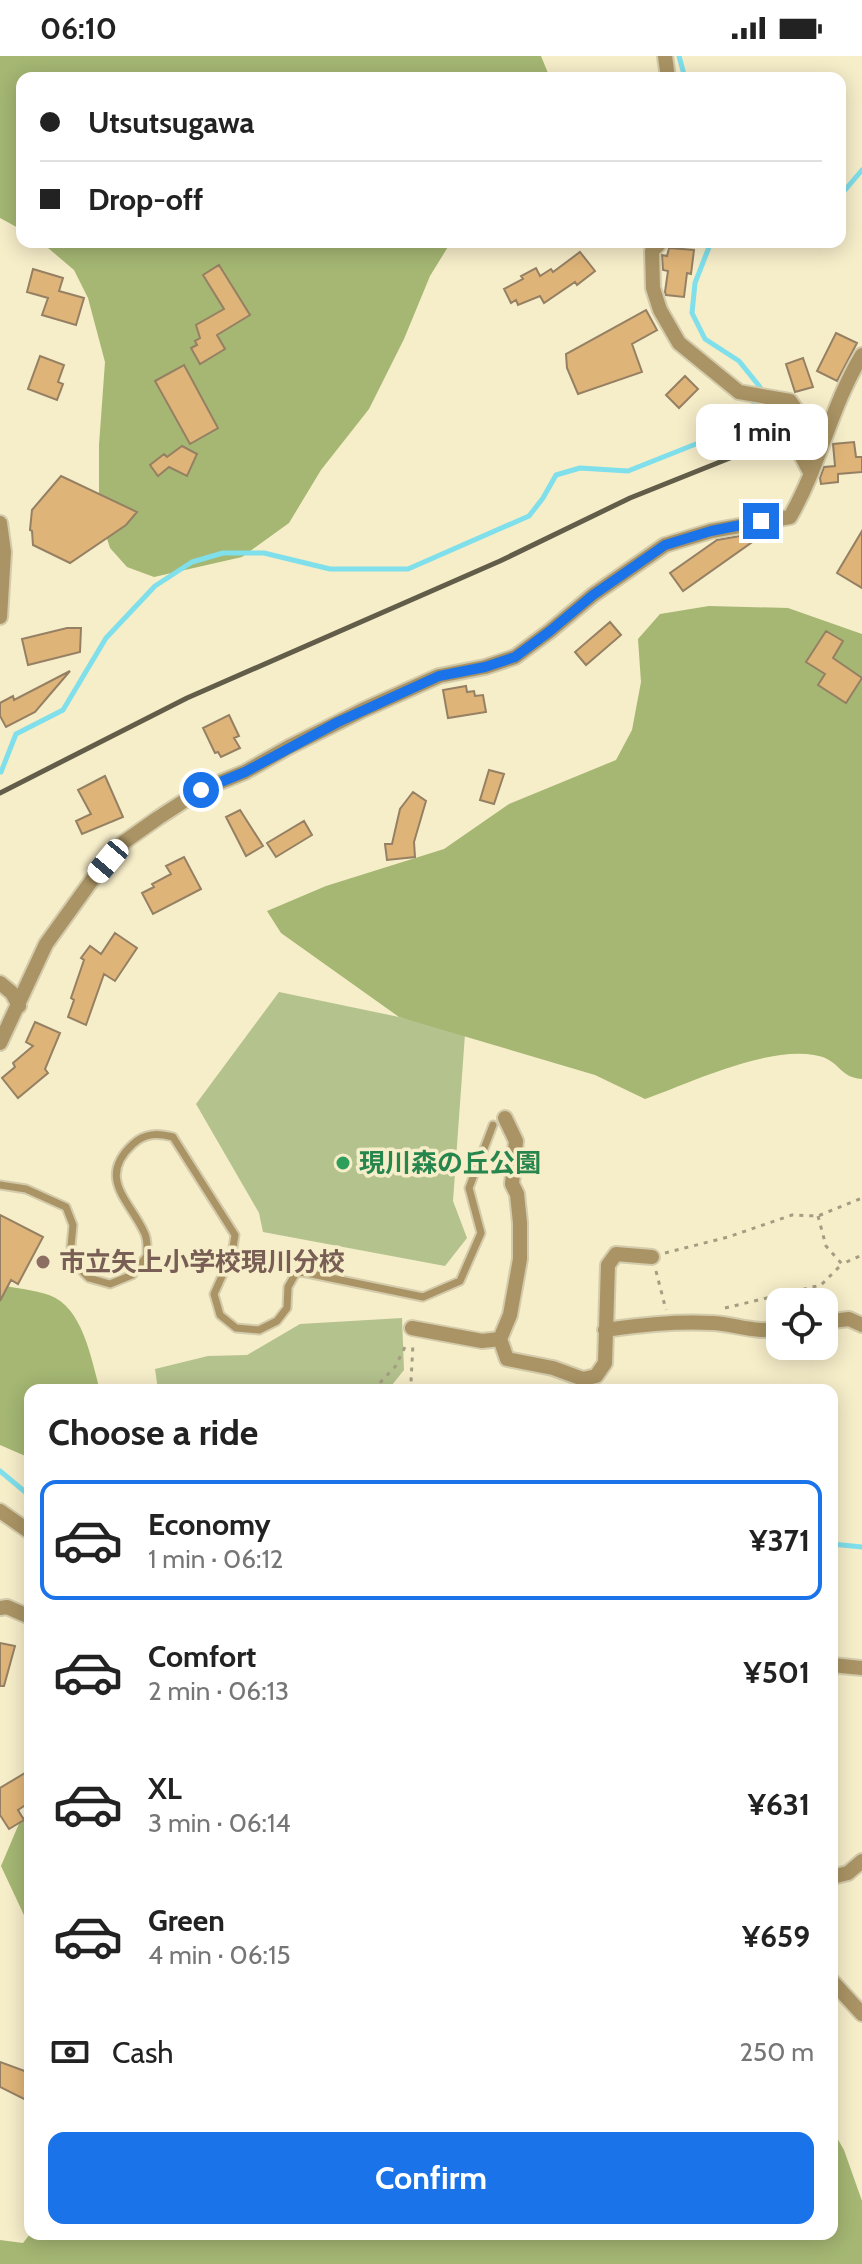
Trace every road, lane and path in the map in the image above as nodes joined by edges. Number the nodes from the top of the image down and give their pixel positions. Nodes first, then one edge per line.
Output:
1 (655, 248) edge
2 (862, 355) edge
3 (811, 474) junction
4 (0, 523) edge
5 (0, 617) edge
6 (0, 983) edge
7 (19, 1006) junction
8 (0, 1043) edge
9 (499, 1122) joint
10 (0, 1185) edge
11 (862, 1198) edge
12 (818, 1216) junction
13 (862, 1255) edge
14 (652, 1257) junction
15 (842, 1264) junction
16 (838, 1320) edge
17 (669, 1321) junction
18 (717, 1323) junction
19 (862, 1325) edge
20 (412, 1328) dead end
21 (605, 1330) junction
22 (766, 1332) edge
23 (500, 1339) junction
24 (379, 1384) edge
25 (410, 1384) edge
26 (0, 1511) edge
27 (24, 1528) edge
28 (0, 1608) edge
29 (24, 1614) edge
30 (838, 1666) edge
31 (862, 1668) edge
32 (862, 1861) edge
33 (838, 1876) edge
34 (838, 1988) edge
35 (862, 2014) edge

1 - 3 street
2 - 3 street
3 - 7 street
4 - 5 street
6 - 7 street
7 - 8 street
9 - 10 lane
9 - 23 street
11 - 12 path
12 - 14 path
12 - 15 path
13 - 15 path
14 - 17 path
14 - 21 street
15 - 18 path
16 - 19 street
17 - 18 street
17 - 21 street
18 - 22 street
20 - 23 street
21 - 23 street
24 - 25 path
26 - 27 street
28 - 29 street
30 - 31 street
32 - 33 street
34 - 35 street

